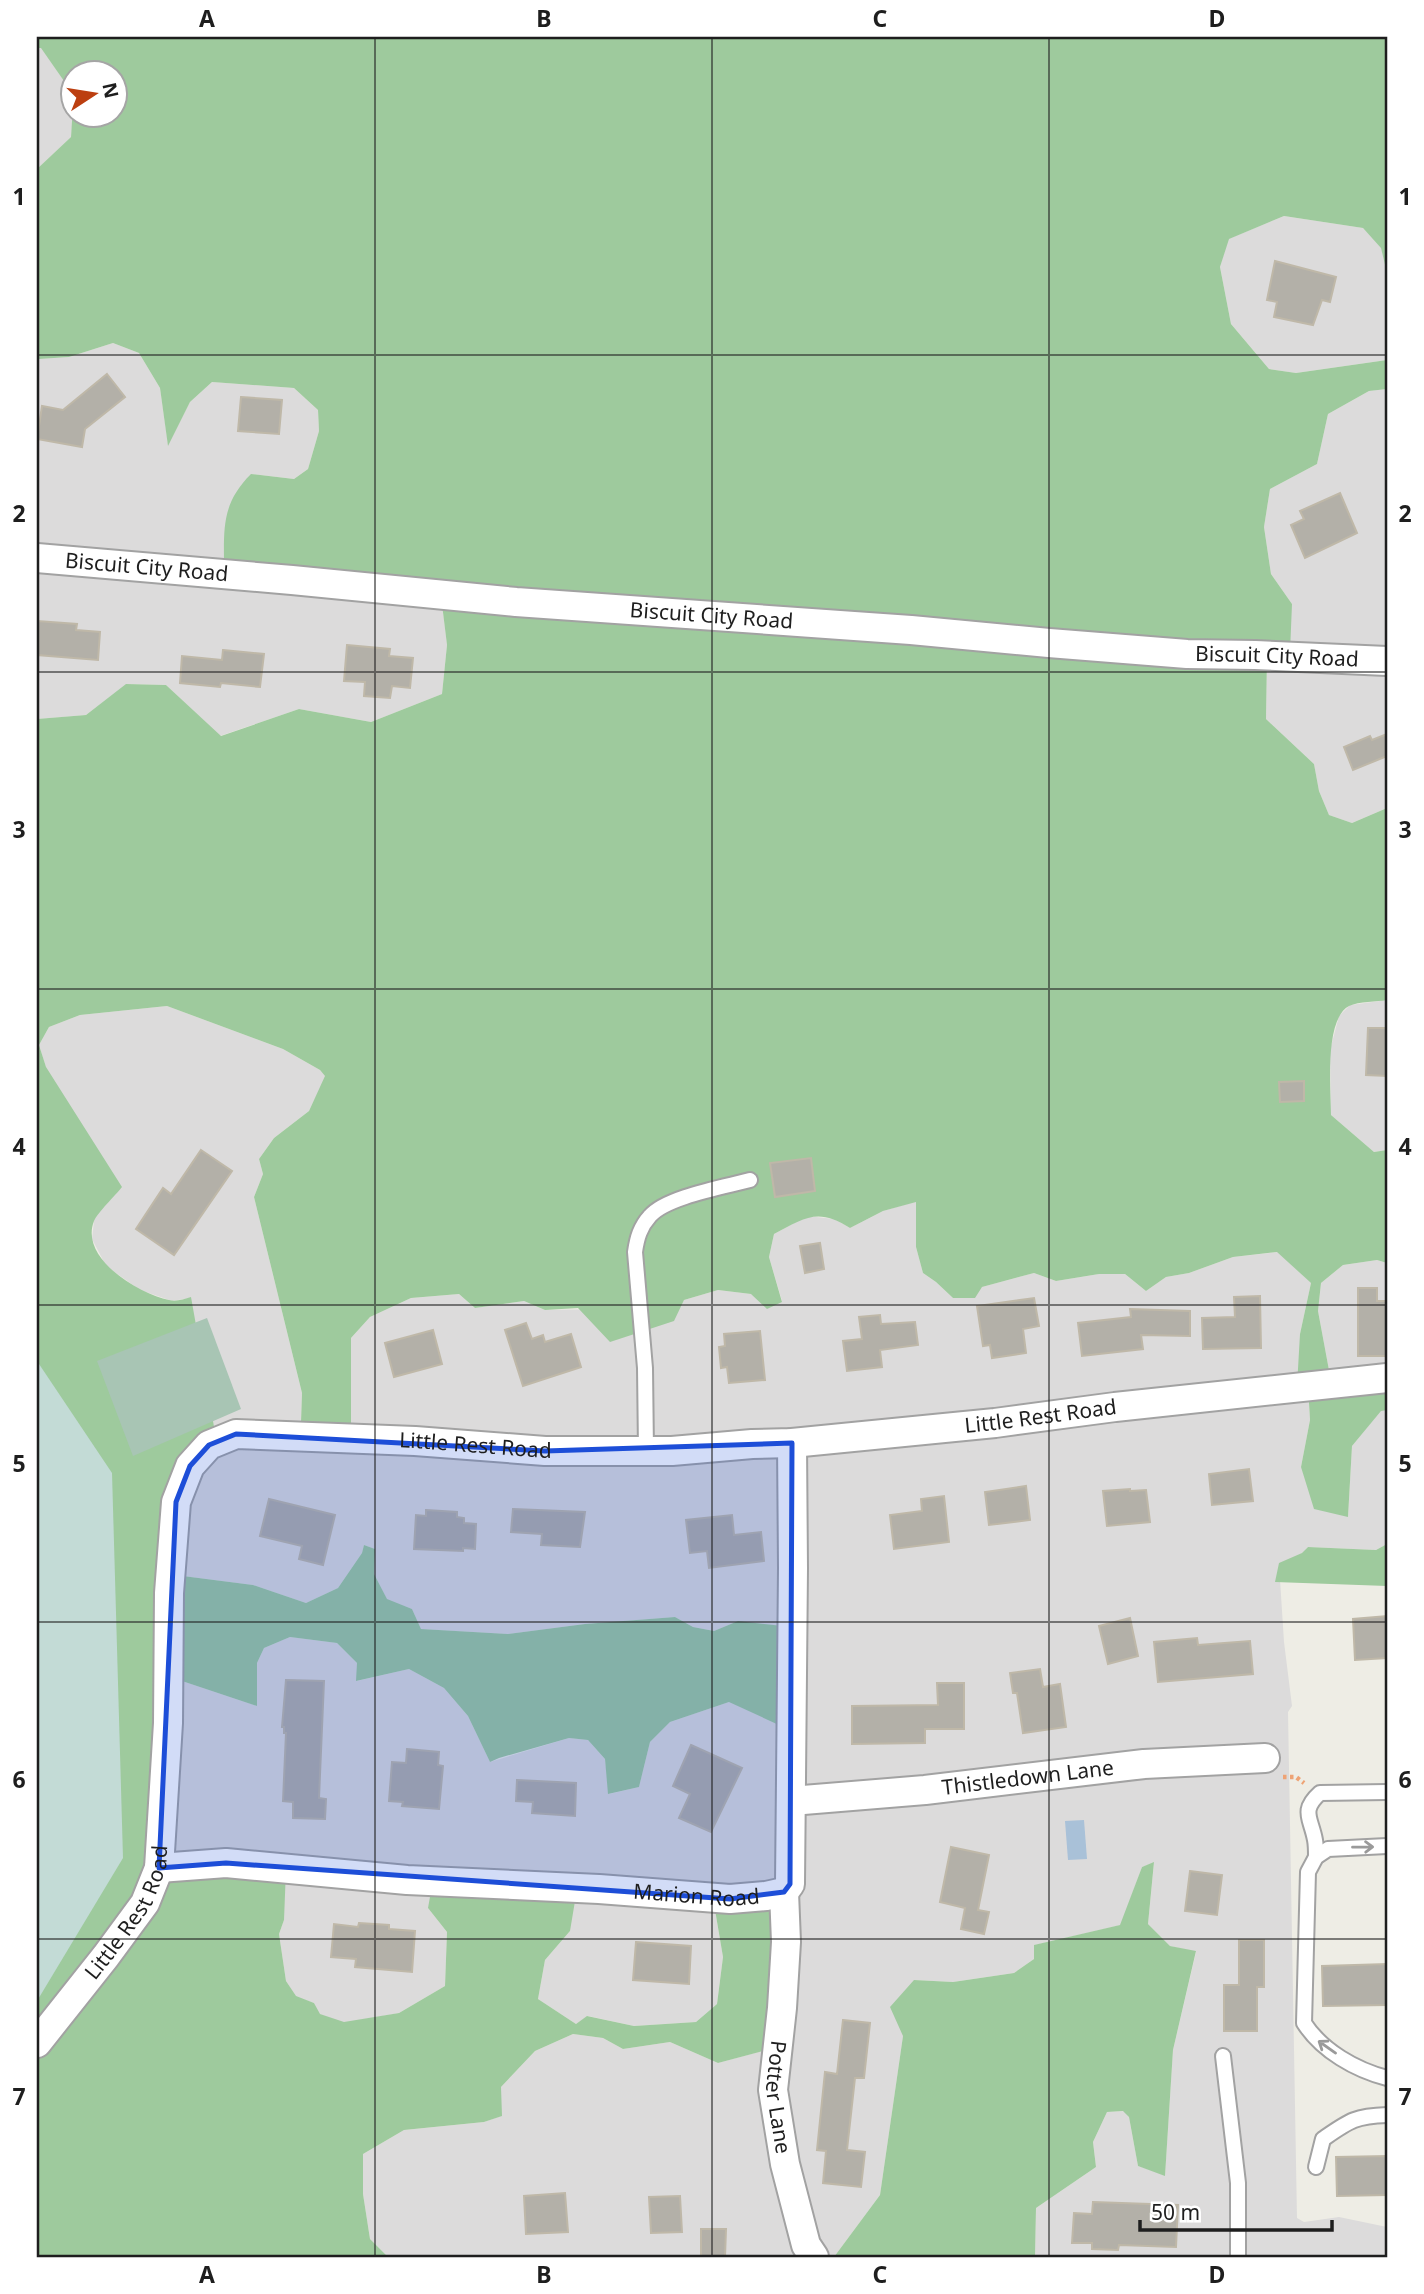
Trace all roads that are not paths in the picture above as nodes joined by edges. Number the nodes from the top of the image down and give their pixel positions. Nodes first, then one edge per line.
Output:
1 (37, 558) edge
2 (1387, 661) edge
3 (750, 1180) dead end
4 (1387, 1378) edge
5 (792, 1443) junction
6 (646, 1451) junction
7 (1265, 1758) road end
8 (1387, 1792) edge
9 (791, 1801) junction
10 (1387, 1846) edge
11 (1316, 1857) junction
12 (159, 1868) junction
13 (784, 1892) junction
14 (37, 2043) edge
15 (1223, 2056) dead end
16 (1387, 2078) edge
17 (1387, 2115) edge
18 (1316, 2167) dead end
19 (814, 2257) edge
20 (1238, 2257) edge

1 - 2 street, Biscuit City Road
3 - 6 lane
4 - 5 street, Little Rest Road
5 - 6 street, Little Rest Road
5 - 9 street, Marion Road
6 - 12 street, Little Rest Road
7 - 9 street, Thistledown Lane
8 - 11 lane
9 - 13 street, Marion Road
11 -> 10 lane
16 -> 11 lane
12 - 13 street, Marion Road
12 - 14 street, Little Rest Road
13 - 19 street, Potter Lane
15 - 20 lane
17 - 18 lane

